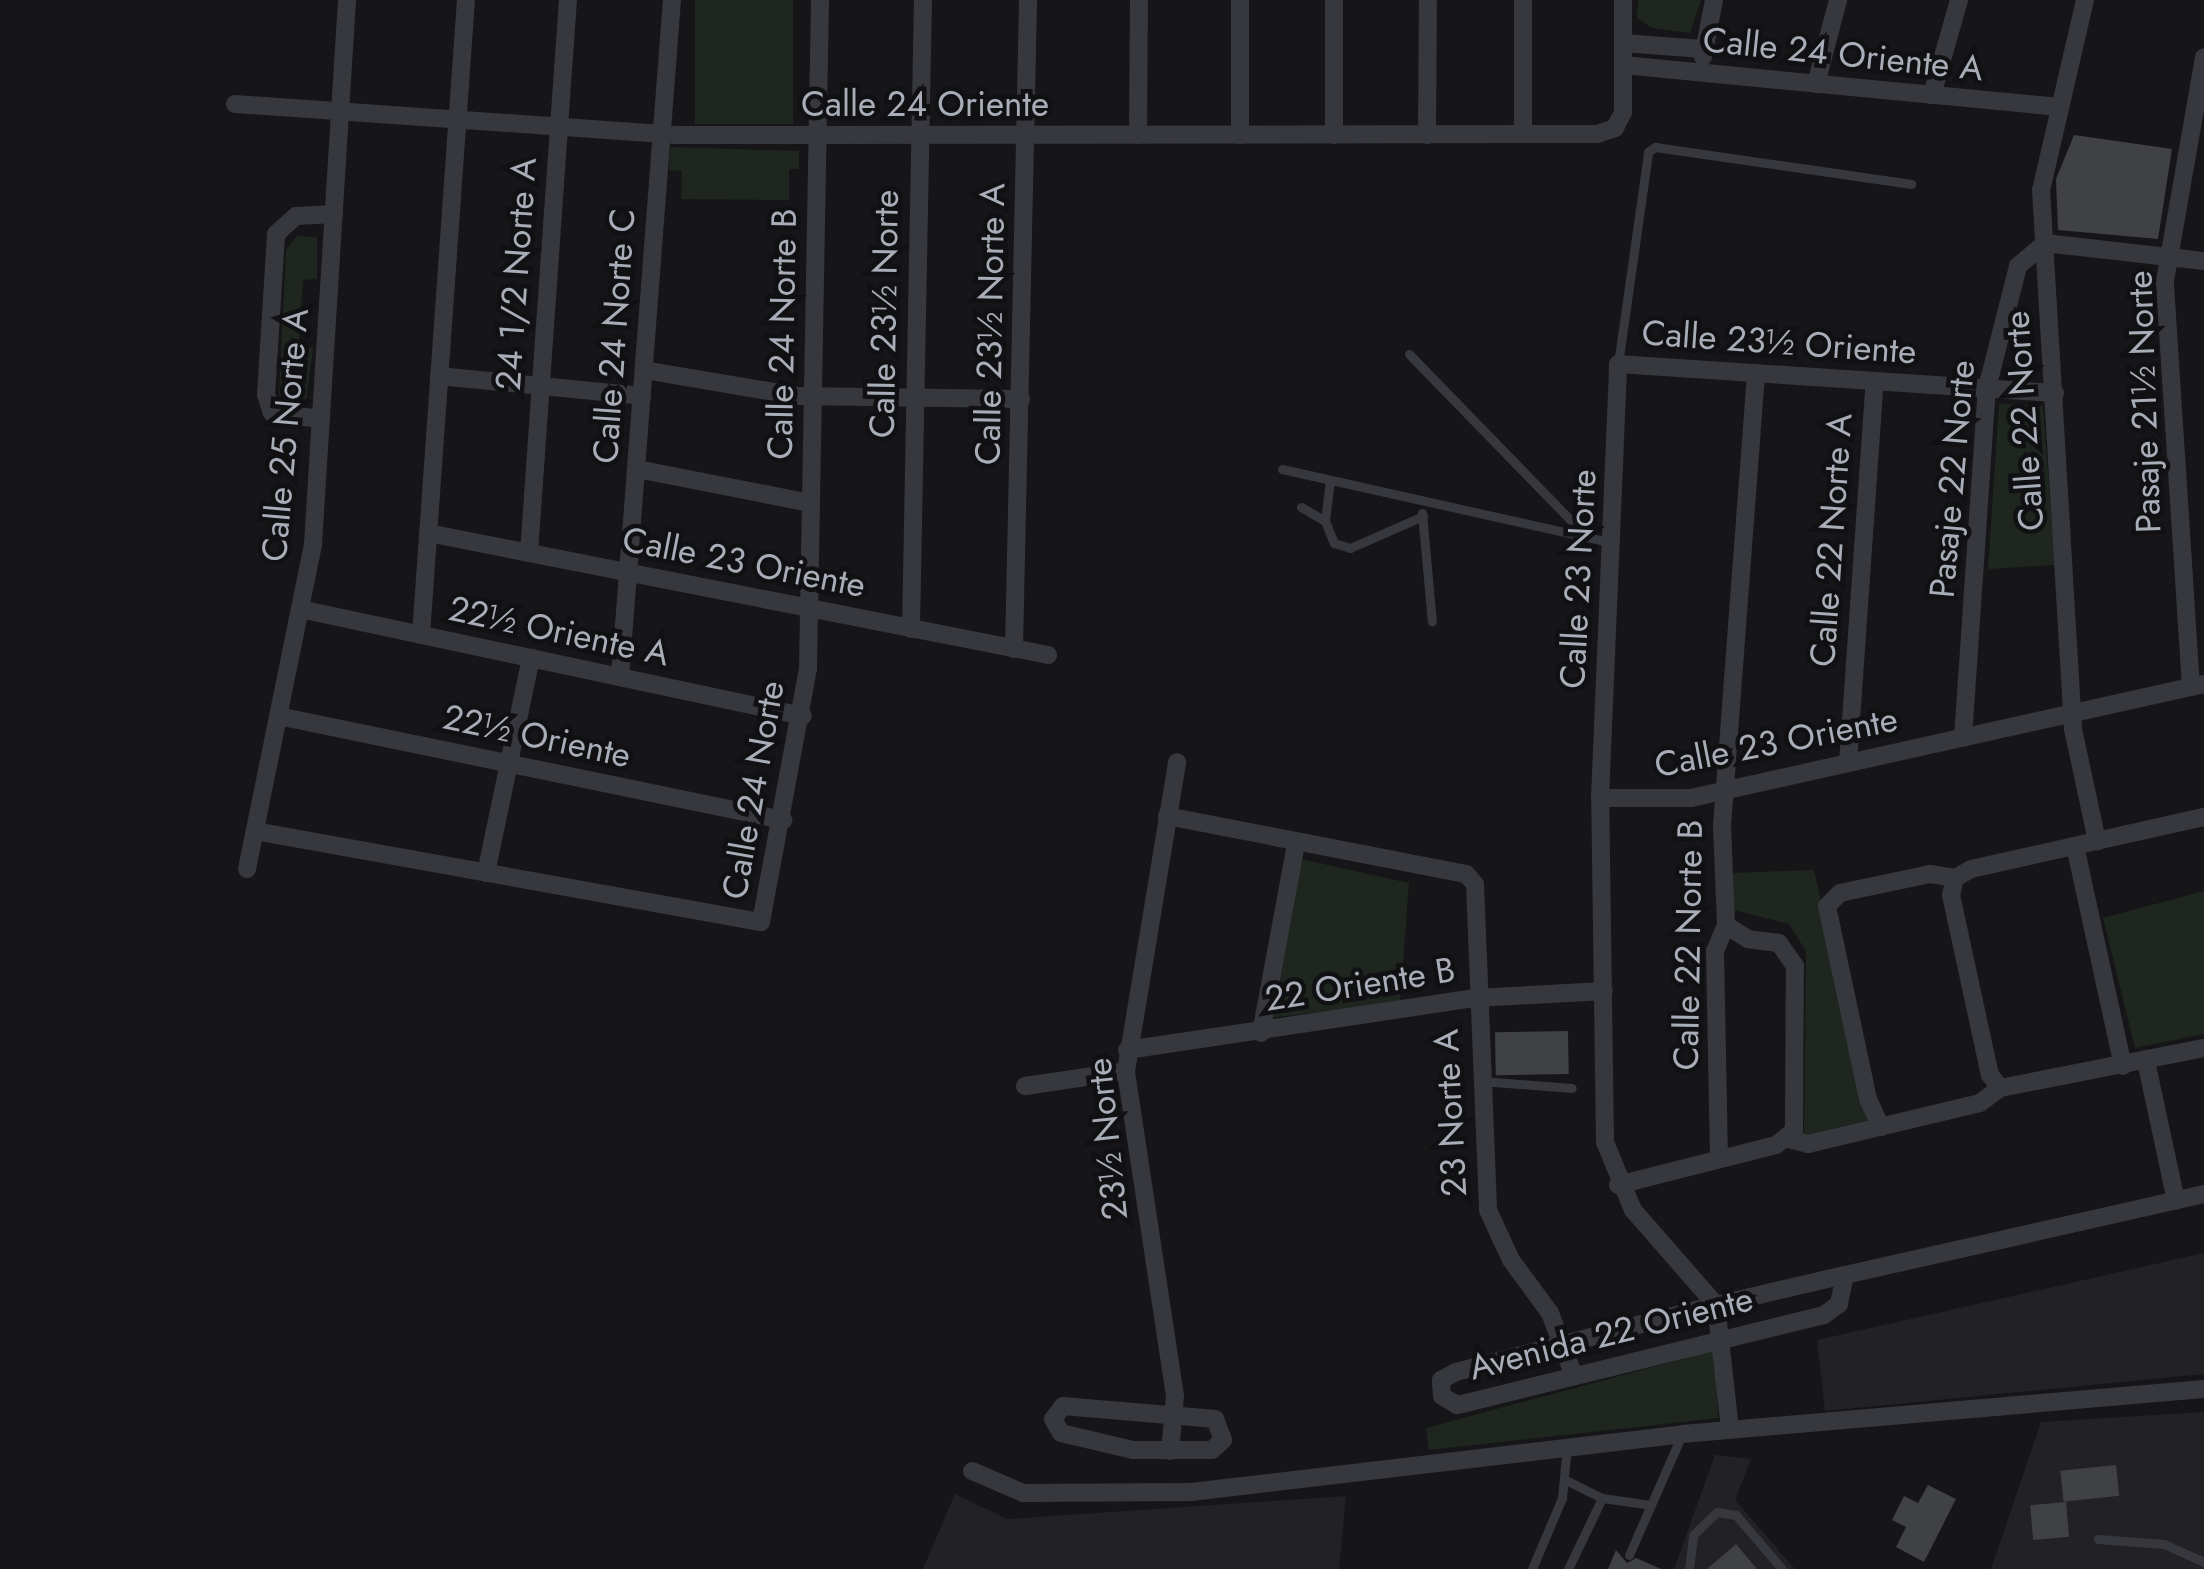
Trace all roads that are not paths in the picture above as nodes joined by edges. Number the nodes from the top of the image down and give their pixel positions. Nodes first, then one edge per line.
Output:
1 (347, 0) edge
2 (466, 0) edge
3 (568, 0) edge
4 (672, 0) edge
5 (820, 0) edge
6 (922, 0) edge
7 (1028, 0) edge
8 (1139, 0) edge
9 (1240, 0) edge
10 (1334, 0) edge
11 (1428, 0) edge
12 (1523, 0) edge
13 (1623, 0) edge
14 (1714, 0) edge
15 (1838, 0) edge
16 (1958, 0) edge
17 (2086, 0) edge
18 (1623, 43) junction
19 (1703, 49) junction
20 (2204, 57) edge
21 (1622, 65) junction
22 (1702, 73) junction
23 (1816, 84) junction
24 (1932, 95) junction
25 (235, 104) dead end
26 (2057, 108) junction
27 (340, 110) junction
28 (458, 119) junction
29 (560, 127) junction
30 (662, 134) junction
31 (1427, 134) junction
32 (1523, 134) junction
33 (1138, 135) junction
34 (1334, 135) junction
35 (1027, 136) junction
36 (1240, 136) junction
37 (920, 137) junction
38 (818, 138) junction
39 (1911, 184) dead end
40 (334, 214) junction
41 (2045, 244) junction
42 (2170, 258) junction
43 (2204, 262) edge
44 (1409, 354) dead end
45 (1618, 364) junction
46 (644, 370) junction
47 (1756, 373) junction
48 (439, 376) junction
49 (1875, 381) junction
50 (541, 386) junction
51 (1987, 388) junction
52 (2055, 393) junction
53 (642, 396) junction
54 (813, 397) junction
55 (915, 398) junction
56 (1020, 399) junction
57 (321, 420) junction
58 (1282, 469) dead end
59 (637, 470) junction
60 (1330, 480) junction
61 (1421, 500) junction
62 (811, 502) junction
63 (1301, 506) dead end
64 (1422, 516) junction
65 (1325, 522) junction
66 (428, 532) junction
67 (1588, 538) junction
68 (1615, 544) junction
69 (529, 553) junction
70 (630, 573) junction
71 (808, 608) junction
72 (300, 610) junction
73 (1432, 622) dead end
74 (911, 628) junction
75 (421, 635) junction
76 (1014, 649) junction
77 (1048, 656) dead end
78 (531, 658) junction
79 (808, 668) joint
80 (620, 677) junction
81 (2197, 686) edge
82 (2073, 713) junction
83 (278, 716) junction
84 (803, 716) junction
85 (1963, 738) junction
86 (1176, 762) dead end
87 (1848, 763) junction
88 (509, 764) junction
89 (1728, 790) junction
90 (1600, 798) junction
91 (1167, 816) junction
92 (2204, 817) edge
93 (783, 820) junction
94 (254, 831) junction
95 (2097, 841) junction
96 (1296, 844) junction
97 (2074, 846) junction
98 (246, 869) dead end
99 (486, 873) junction
100 (1956, 878) junction
101 (1726, 925) junction
102 (1604, 990) junction
103 (1477, 998) junction
104 (1261, 1034) junction
105 (2204, 1048) edge
106 (1127, 1050) junction
107 (2146, 1061) junction
108 (2122, 1066) junction
109 (1126, 1071) junction
110 (1478, 1077) junction
111 (1025, 1086) dead end
112 (1572, 1088) dead end
113 (2000, 1088) junction
114 (1881, 1126) junction
115 (1788, 1138) junction
116 (1719, 1159) junction
117 (1618, 1185) junction
118 (2204, 1194) edge
119 (2176, 1200) junction
120 (1845, 1275) junction
121 (1716, 1305) junction
122 (1724, 1337) junction
123 (1566, 1344) junction
124 (1574, 1376) junction
125 (2204, 1388) edge
126 (1174, 1420) junction
127 (1730, 1429) junction
128 (1682, 1434) junction
129 (1567, 1446) junction
130 (1170, 1450) junction
131 (972, 1471) dead end
132 (1566, 1480) junction
133 (1602, 1498) junction
134 (1651, 1505) junction
135 (2098, 1539) dead end
136 (1629, 1555) dead end
137 (2204, 1562) edge
138 (1532, 1569) edge
139 (1568, 1569) edge
140 (1689, 1569) edge
141 (1782, 1569) edge

1 - 27 street, Calle 25 Norte A
2 - 28 street
3 - 29 street, 24 1/2 Norte A
4 - 30 street, Calle 24 Norte C
5 - 38 street, Calle 24 Norte B
6 - 37 street, Calle 23½ Norte
7 - 35 street, Calle 23½ Norte A
8 - 33 street
9 - 36 street
10 - 34 street
11 - 31 street
12 - 32 street
13 - 18 street
14 - 19 street
15 - 23 street
16 - 24 street
17 - 26 street, Calle 22 Norte
18 - 19 street, Calle 24 Oriente A
18 - 21 street
19 - 22 street
20 - 42 street, Pasaje 21½ Norte
21 - 22 street, Calle 24 Oriente A
21 - 32 street, Calle 24 Oriente
22 - 23 street, Calle 24 Oriente A
23 - 24 street, Calle 24 Oriente A
24 - 26 street, Calle 24 Oriente A
25 - 27 street, Calle 24 Oriente
26 - 41 street, Calle 22 Norte
27 - 28 street, Calle 24 Oriente
27 - 40 street, Calle 25 Norte A
28 - 29 street, Calle 24 Oriente
28 - 48 street
29 - 30 street, Calle 24 Oriente
29 - 50 street, 24 1/2 Norte A
30 - 38 street, Calle 24 Oriente
30 - 46 street, Calle 24 Norte C
31 - 32 street, Calle 24 Oriente
31 - 34 street, Calle 24 Oriente
33 - 35 street, Calle 24 Oriente
33 - 36 street, Calle 24 Oriente
34 - 36 street, Calle 24 Oriente
35 - 37 street, Calle 24 Oriente
35 - 56 street, Calle 23½ Norte A
37 - 38 street, Calle 24 Oriente
37 - 55 street, Calle 23½ Norte
38 - 54 street, Calle 24 Norte B
39 - 45 lane
40 - 57 street, Calle 25 Norte A
40 - 57 street
41 - 42 street
41 - 51 street, Pasaje 22 Norte
41 - 52 street, Calle 22 Norte
42 - 43 street
42 - 81 street, Pasaje 21½ Norte
44 - 67 lane
45 - 47 street, Calle 23½ Oriente
45 - 68 street, Calle 23 Norte
46 - 53 street, Calle 24 Norte C
46 - 54 street
47 - 49 street, Calle 23½ Oriente
47 - 89 street, Calle 22 Norte B
48 - 50 street
48 - 66 street
49 - 51 street, Calle 23½ Oriente
49 - 87 street, Calle 22 Norte A
50 - 53 street
50 - 69 street, 24 1/2 Norte A
51 - 52 street, Calle 23½ Oriente
51 - 85 street, Pasaje 22 Norte
52 - 82 street, Calle 22 Norte
53 - 59 street, Calle 24 Norte C
54 - 55 street
54 - 62 street, Calle 24 Norte B
55 - 56 street
55 - 74 street, Calle 23½ Norte
56 - 76 street, Calle 23½ Norte A
57 - 72 street, Calle 25 Norte A
58 - 60 lane
59 - 62 street
59 - 70 street, Calle 24 Norte C
60 - 61 lane
60 - 65 lane
61 - 64 lane
61 - 67 lane
62 - 71 street, Calle 24 Norte B
63 - 65 lane
64 - 65 lane
64 - 73 lane
66 - 69 street, Calle 23 Oriente
66 - 75 street
67 - 68 lane
68 - 90 street, Calle 23 Norte
69 - 70 street, Calle 23 Oriente
70 - 71 street, Calle 23 Oriente
70 - 80 street, Calle 24 Norte C
71 - 74 street, Calle 23 Oriente
71 - 79 street, Calle 24 Norte B
72 - 75 street, 22½ Oriente A
72 - 83 street, Calle 25 Norte A
74 - 76 street, Calle 23 Oriente
75 - 78 street, 22½ Oriente A
76 - 77 street, Calle 23 Oriente
78 - 80 street, 22½ Oriente A
78 - 88 street
79 - 84 street, Calle 24 Norte
80 - 84 street, 22½ Oriente A
81 - 82 street, Calle 23 Oriente
82 - 85 street, Calle 23 Oriente
82 - 95 street, Calle 22 Norte
83 - 88 street, 22½ Oriente
83 - 94 street, Calle 25 Norte A
84 - 93 street, Calle 24 Norte
85 - 87 street, Calle 23 Oriente
86 - 91 street, 23½ Norte
87 - 89 street, Calle 23 Oriente
88 - 93 street, 22½ Oriente
88 - 99 street
89 - 90 street, Calle 23 Oriente
89 - 101 street, Calle 22 Norte B
90 - 102 street
91 - 96 street
91 - 106 street, 23½ Norte
92 - 95 street
93 - 99 street, Calle 24 Norte
94 - 98 street, Calle 25 Norte A
94 - 99 street
95 - 97 street
96 - 103 street, 23 Norte A
96 - 104 street
97 - 100 street
97 - 108 street
100 - 113 street
100 - 114 street
101 - 115 street
101 - 116 street, Calle 22 Norte B
102 - 103 street, 22 Oriente B
102 - 117 street
103 - 104 street, 22 Oriente B
103 - 110 street, 23 Norte A
104 - 106 street, 22 Oriente B
105 - 107 street
106 - 109 street, 23½ Norte
107 - 108 street
107 - 119 street
108 - 113 street
109 - 111 street
109 - 126 street, 23½ Norte
110 - 112 lane
110 - 123 street, 23 Norte A
113 - 114 street
114 - 115 street
115 - 116 street
116 - 117 street
117 - 121 street
118 - 119 street, Avenida 22 Oriente
119 - 120 street, Avenida 22 Oriente
120 - 121 street, Avenida 22 Oriente
120 - 122 street, Avenida 22 Oriente
121 - 122 street
121 - 123 street, Avenida 22 Oriente
122 - 124 street, Avenida 22 Oriente
122 - 127 street
123 - 124 street, 23 Norte A
123 - 124 street, Avenida 22 Oriente
125 - 127 street
126 - 130 street, 23½ Norte
126 - 130 street
126 - 130 street
127 - 128 street
128 - 129 street
128 - 134 lane
129 - 131 street
129 - 132 lane
132 - 133 lane
132 - 138 lane
133 - 134 lane
133 - 139 lane
134 - 136 lane
135 - 137 lane
140 - 141 lane

